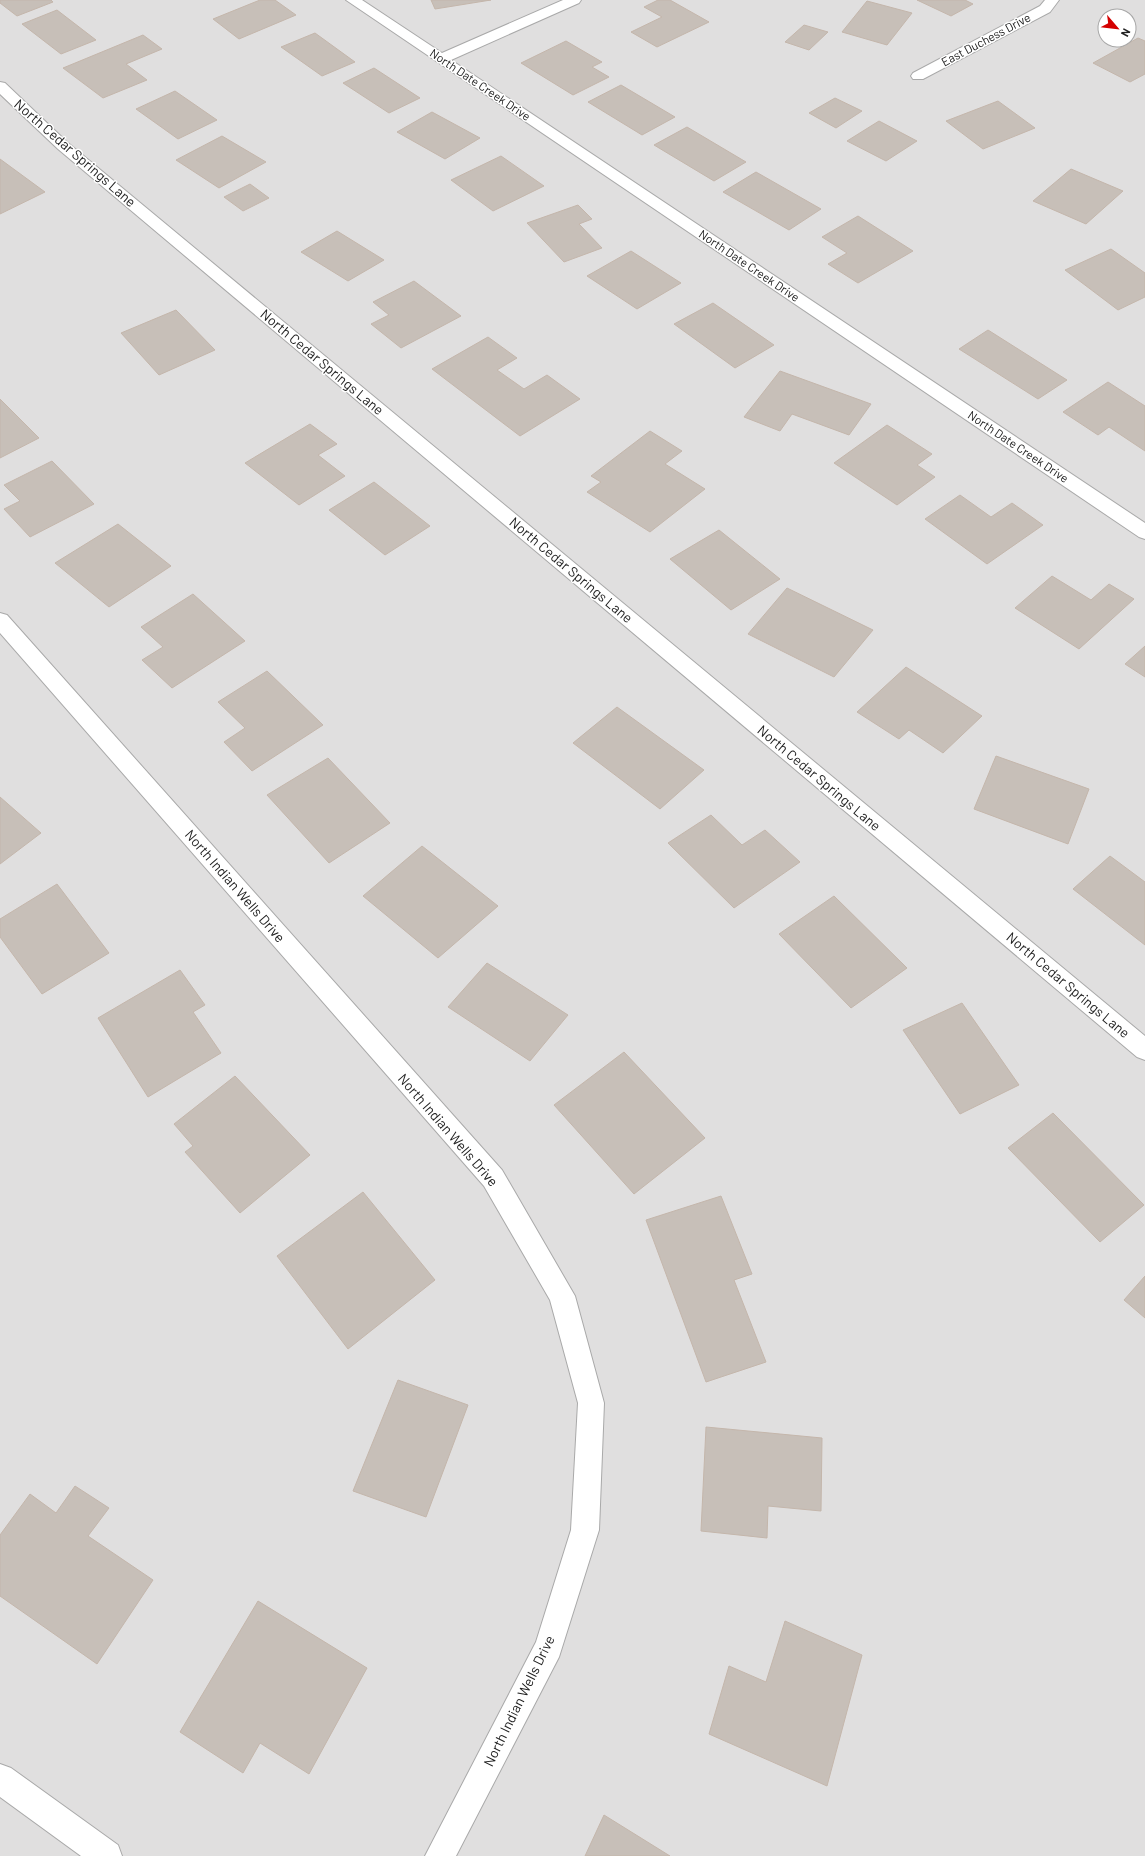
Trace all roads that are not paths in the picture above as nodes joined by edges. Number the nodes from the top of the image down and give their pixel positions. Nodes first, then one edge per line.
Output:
1 (353, 0) edge
2 (574, 0) edge
3 (1052, 0) edge
4 (441, 59) junction
5 (918, 76) dead end
6 (0, 86) edge
7 (1145, 532) edge
8 (0, 620) edge
9 (1145, 1050) edge
10 (0, 1779) edge
11 (107, 1856) edge
12 (440, 1856) edge

1 - 4 street, North Date Creek Drive
2 - 4 street
3 - 5 street, East Duchess Drive
4 - 7 street, North Date Creek Drive
6 - 9 street, North Cedar Springs Lane
8 - 12 street, North Indian Wells Drive
10 - 11 street

